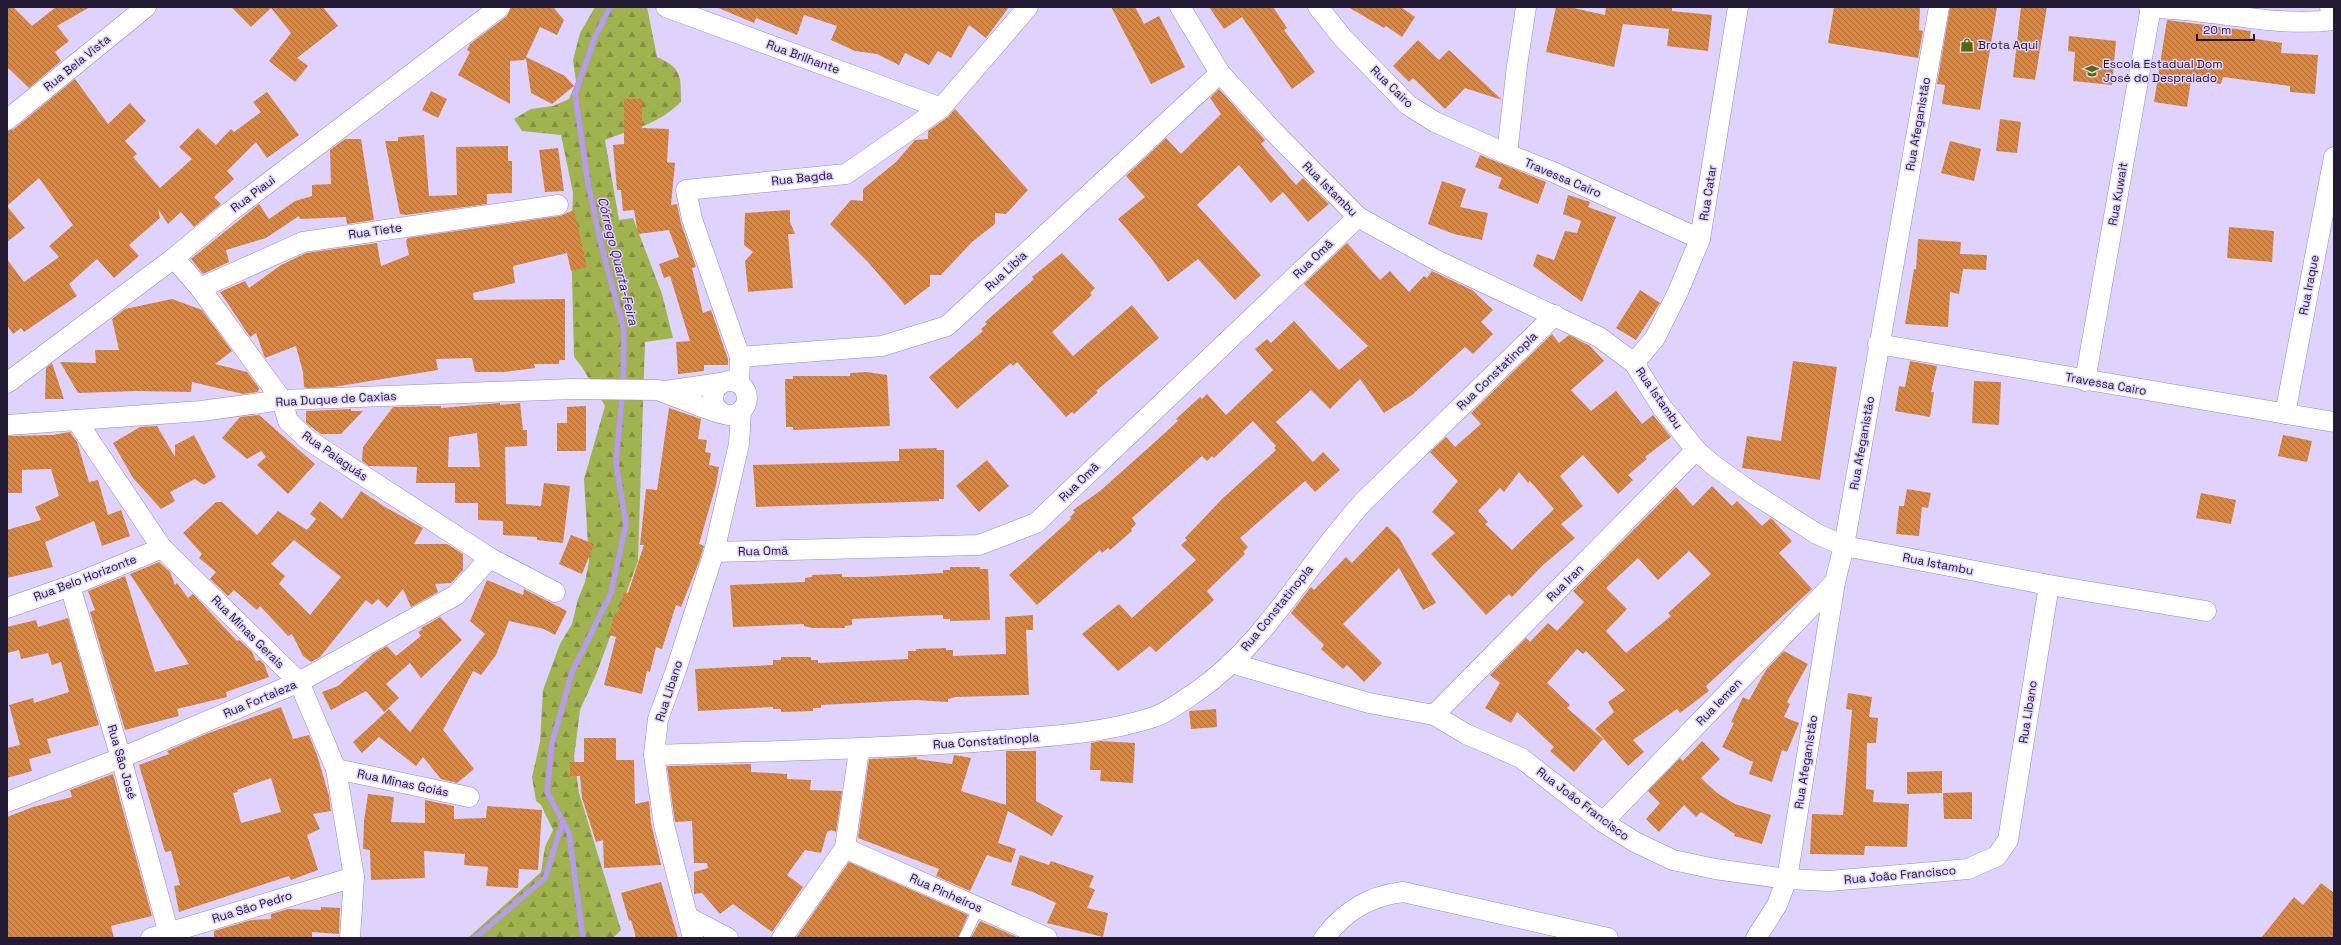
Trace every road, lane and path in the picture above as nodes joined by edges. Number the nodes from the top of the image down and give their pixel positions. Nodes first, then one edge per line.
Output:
1 (146, 7) edge
2 (500, 7) edge
3 (666, 7) edge
4 (1028, 7) edge
5 (1180, 7) edge
6 (1318, 7) edge
7 (1526, 7) edge
8 (1738, 7) edge
9 (1939, 7) edge
10 (2150, 7) edge
11 (2334, 20) edge
12 (1220, 73) junction
13 (941, 108) junction
14 (7, 120) edge
15 (1507, 154) junction
16 (2334, 157) edge
17 (558, 205) dead end
18 (1358, 217) junction
19 (1700, 239) junction
20 (174, 258) junction
21 (200, 288) junction
22 (1554, 315) junction
23 (1878, 344) junction
24 (740, 358) junction
25 (1634, 363) junction
26 (2085, 381) junction
27 (7, 383) edge
28 (730, 383) junction
29 (665, 391) junction
30 (282, 400) junction
31 (730, 413) junction
32 (2285, 414) junction
33 (76, 420) junction
34 (2334, 422) edge
35 (7, 425) edge
36 (1696, 450) junction
37 (1844, 546) junction
38 (162, 548) junction
39 (714, 552) junction
40 (490, 558) junction
41 (1835, 582) junction
42 (2049, 585) junction
43 (70, 586) junction
44 (555, 592) dead end
45 (7, 608) edge
46 (2206, 611) dead end
47 (1231, 663) junction
48 (299, 682) junction
49 (1434, 715) junction
50 (859, 750) junction
51 (654, 755) junction
52 (121, 758) junction
53 (336, 769) junction
54 (469, 797) dead end
55 (7, 802) edge
56 (1603, 822) junction
57 (2008, 840) joint
58 (845, 848) junction
59 (354, 877) junction
60 (1787, 879) junction
61 (979, 907) junction
62 (688, 917) junction
63 (163, 936) edge
64 (350, 938) edge
65 (693, 938) edge
66 (728, 938) edge
67 (782, 938) edge
68 (964, 938) edge
69 (1047, 938) edge
70 (1324, 938) edge
71 (1608, 938) edge
72 (1756, 938) edge

1 - 14 street, Rua Bela Vista
2 - 20 street, Rua Piaui
3 - 13 street, Rua Brilhante
4 - 13 street, Rua Bagda
5 - 12 street, Rua Istambu
6 - 15 street, Rua Cairo
7 - 15 street
8 - 19 street, Rua Catar
9 - 23 street, Rua Afeganistão
10 - 11 street
10 - 26 street, Rua Kuwait
12 - 18 street, Rua Istambu
12 - 24 street, Rua Libia
13 - 24 street, Rua Bagda
15 - 19 street, Travessa Cairo
16 - 32 street, Rua Iraque
17 - 21 street, Rua Tiete
18 - 22 street, Rua Istambu
18 - 39 street, Rua Omã
19 - 25 street, Rua Catar
20 - 21 street, Rua Paiaguás
20 - 27 street, Rua Piaui
21 - 30 street, Rua Paiaguás
22 - 25 street, Rua Istambu
22 - 47 street, Rua Constatinopla
23 - 26 street, Travessa Cairo
23 - 37 street, Rua Afeganistão
24 - 28 street, Rua Libano
25 - 36 street, Rua Istambu
26 - 32 street, Travessa Cairo
28 - 29 street, Rua Duque de Caxias
28 - 31 street, Rua Libano
28 - 31 street, Rua Libano
29 - 30 street, Rua Duque de Caxias
29 - 31 street, Rua Duque de Caxias
30 - 33 street, Rua Duque de Caxias
30 - 40 street, Rua Paiaguás
31 - 39 street, Rua Libano
32 - 34 street, Travessa Cairo
33 - 35 street, Rua Duque de Caxias
33 - 38 street, Rua Minas Gerais
36 - 37 street, Rua Istambu
36 - 49 street, Rua Iran
37 - 41 street, Rua Afeganistão
37 - 42 street, Rua Istambu
38 - 43 street, Rua Belo Horizonte
38 - 48 street, Rua Minas Gerais
39 - 51 street, Rua Libano
40 - 44 street, Rua Paiaguás
40 - 48 street, Rua Fortaleza
41 - 56 street, Rua Iemen
41 - 60 street, Rua Afeganistão
42 - 46 street, Rua Istambu
42 - 57 street, Rua Libano
43 - 45 street, Rua Belo Horizonte
43 - 52 street, Rua São José
47 - 49 street, Rua João Francisco
47 - 50 street, Rua Constatinopla
48 - 52 street, Rua Fortaleza
48 - 53 street, Rua Minas Gerais
49 - 56 street, Rua João Francisco
50 - 51 street, Rua Constatinopla
50 - 58 street
51 - 62 street, Rua Libano
52 - 55 street, Rua Fortaleza
52 - 63 street, Rua São José
53 - 54 street, Rua Minas Goiás
53 - 59 street, Rua Minas Gerais
56 - 60 street, Rua João Francisco
57 - 60 street, Rua João Francisco
58 - 61 street, Rua Pinheiros
58 - 67 street
59 - 63 street, Rua São Pedro
59 - 64 street, Rua Minas Gerais
60 - 72 street, Rua Afeganistão
61 - 68 lane
61 - 69 street, Rua Pinheiros
62 - 65 street, Rua Libano
62 - 66 street
70 - 71 street

